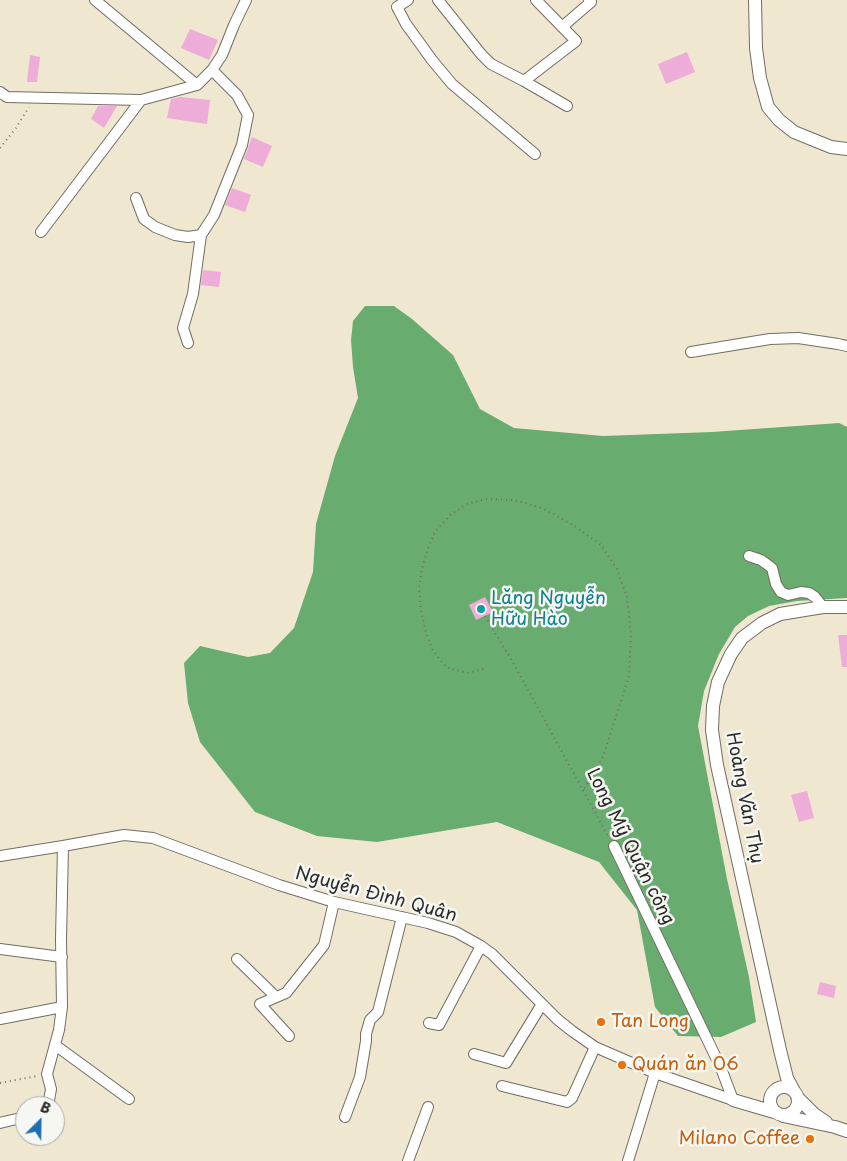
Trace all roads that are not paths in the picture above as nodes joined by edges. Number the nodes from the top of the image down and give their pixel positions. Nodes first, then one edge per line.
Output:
1 (95, 0) edge
2 (246, 0) edge
3 (408, 0) edge
4 (438, 0) edge
5 (536, 0) edge
6 (589, 0) edge
7 (755, 0) edge
8 (562, 27) junction
9 (212, 70) junction
10 (524, 81) junction
11 (197, 86) junction
12 (0, 92) edge
13 (141, 100) junction
14 (567, 106) dead end
15 (847, 149) edge
16 (536, 154) dead end
17 (136, 198) dead end
18 (42, 232) dead end
19 (201, 235) junction
20 (188, 343) dead end
21 (847, 346) edge
22 (691, 352) dead end
23 (749, 556) dead end
24 (823, 607) junction
25 (847, 607) edge
26 (63, 846) junction
27 (614, 846) road end
28 (1, 856) edge
29 (334, 902) junction
30 (402, 916) junction
31 (481, 946) junction
32 (0, 949) edge
33 (62, 957) junction
34 (237, 959) dead end
35 (276, 997) junction
36 (542, 1004) junction
37 (62, 1007) junction
38 (0, 1019) edge
39 (429, 1023) dead end
40 (289, 1036) dead end
41 (54, 1045) junction
42 (595, 1048) junction
43 (780, 1050) junction
44 (474, 1054) dead end
45 (655, 1073) junction
46 (502, 1086) dead end
47 (774, 1092) junction
48 (796, 1095) junction
49 (50, 1096) edge
50 (129, 1099) dead end
51 (733, 1100) junction
52 (428, 1107) dead end
53 (778, 1114) junction
54 (345, 1117) dead end
55 (15, 1119) edge
56 (0, 1123) edge
57 (841, 1129) edge
58 (408, 1161) edge
59 (628, 1161) edge

1 - 11 street
2 - 9 street
3 - 16 street
4 - 10 street
5 - 8 street
6 - 8 street
7 - 15 main road
8 - 10 street
9 - 11 street
9 - 19 street
10 - 14 street
11 - 13 street
12 - 13 street
13 - 18 street
17 - 19 street
19 - 20 street
21 - 22 street
23 - 24 street
24 - 25 main road, Hoàng Văn Thụ
24 - 43 main road, Hoàng Văn Thụ
26 - 28 street, Nguyễn Đình Quân
26 - 29 street, Nguyễn Đình Quân
26 - 33 street
27 - 51 street, Long Mỹ Quận công
29 - 30 street, Nguyễn Đình Quân
29 - 35 street
30 - 31 street, Nguyễn Đình Quân
30 - 54 street
31 - 36 street, Nguyễn Đình Quân
31 - 39 street
32 - 33 street
33 - 37 street
34 - 35 street
35 - 40 street
36 - 42 street, Nguyễn Đình Quân
36 - 44 street
37 - 38 street
37 - 41 street
41 - 49 street
41 - 50 street
42 - 45 street, Nguyễn Đình Quân
42 - 46 street
43 - 47 main road, Hoàng Văn Thụ
43 - 48 main road, Hoàng Văn Thụ
45 - 51 street, Nguyễn Đình Quân
45 - 59 street
47 - 48 main road
47 - 51 main road
47 - 53 main road
48 - 53 main road
48 - 57 main road, Hoàng Văn Thụ
51 - 53 main road, Hoàng Văn Thụ
52 - 58 street
53 - 57 main road, Hoàng Văn Thụ
55 - 56 street

